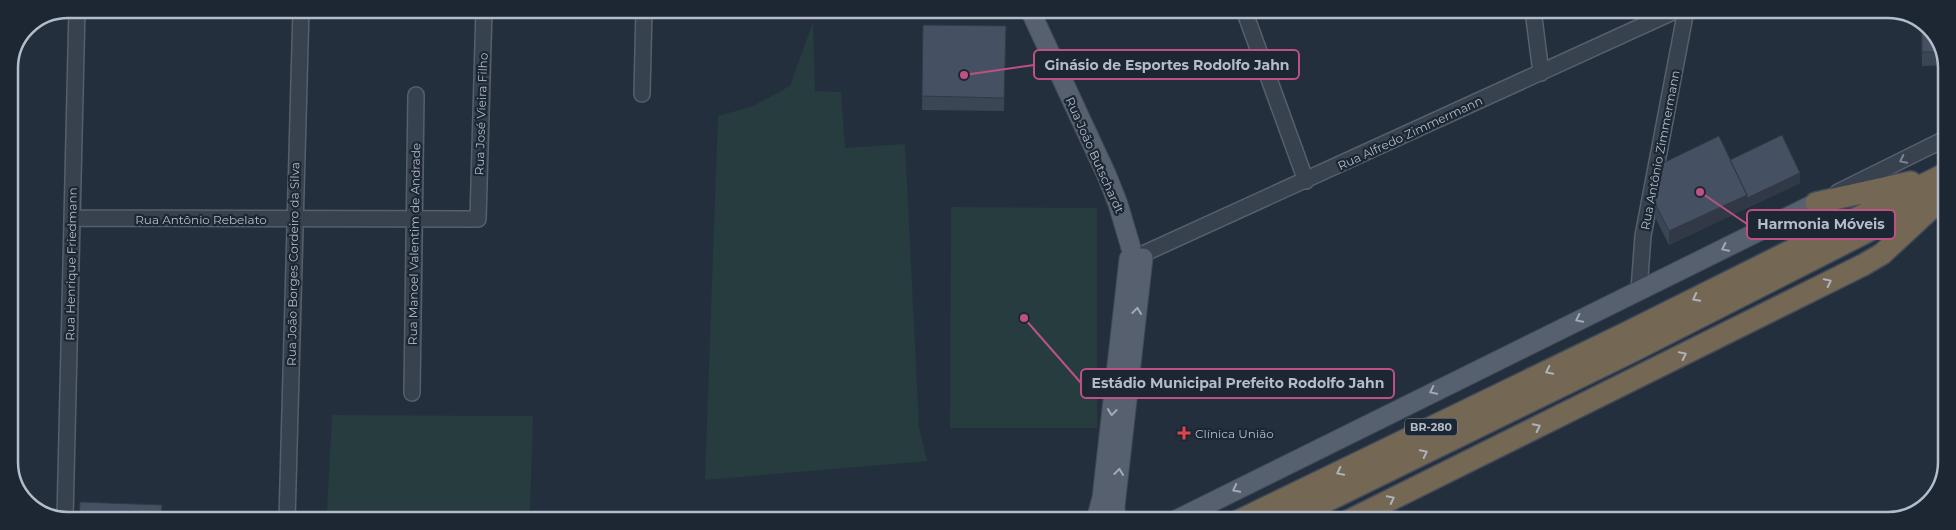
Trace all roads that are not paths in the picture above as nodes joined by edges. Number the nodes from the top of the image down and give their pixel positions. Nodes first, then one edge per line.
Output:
1 (77, 18) edge
2 (301, 18) edge
3 (484, 18) edge
4 (644, 18) edge
5 (1034, 18) edge
6 (1247, 18) edge
7 (1534, 18) edge
8 (1660, 18) edge
9 (1684, 18) edge
10 (1541, 73) junction
11 (642, 94) dead end
12 (416, 95) dead end
13 (1938, 142) edge
14 (1306, 181) junction
15 (1938, 184) edge
16 (1938, 187) edge
17 (1938, 187) edge
18 (1938, 192) edge
19 (1816, 203) junction
20 (73, 218) junction
21 (294, 219) junction
22 (414, 219) junction
23 (478, 219) joint
24 (1136, 255) junction
25 (1639, 290) junction
26 (412, 393) dead end
27 (64, 512) edge
28 (287, 512) edge
29 (1098, 512) edge
30 (1119, 512) edge
31 (1190, 512) edge
32 (1257, 512) edge
33 (1304, 512) edge
34 (1366, 512) edge

1 - 20 street, Rua Henrique Friedmann
2 - 21 street, Rua João Borges Cordeiro da Silva
3 - 23 street, Rua José Vieira Filho
4 - 11 street
5 - 24 main road, Rua João Butschardt
6 - 14 street
7 - 10 street
8 - 10 street, Rua Alfredo Zimmermann
9 - 25 street, Rua Antônio Zimmermann
10 - 14 street, Rua Alfredo Zimmermann
12 - 22 street, Rua Manoel Valentim de Andrade
13 -> 19 street
14 - 24 street, Rua Alfredo Zimmermann
15 - 19 highway
16 -> 32 highway, BR-280
33 -> 17 highway, BR-280
34 -> 18 highway
19 -> 25 main road
20 - 21 street, Rua Antônio Rebelato
20 - 27 street, Rua Henrique Friedmann
21 - 22 street, Rua Antônio Rebelato
21 - 28 street, Rua João Borges Cordeiro da Silva
22 - 23 street, Rua Antônio Rebelato
22 - 26 street, Rua Manoel Valentim de Andrade
24 -> 29 main road, Rua João Butschardt
30 -> 24 main road, Rua João Butschardt
25 -> 31 main road

